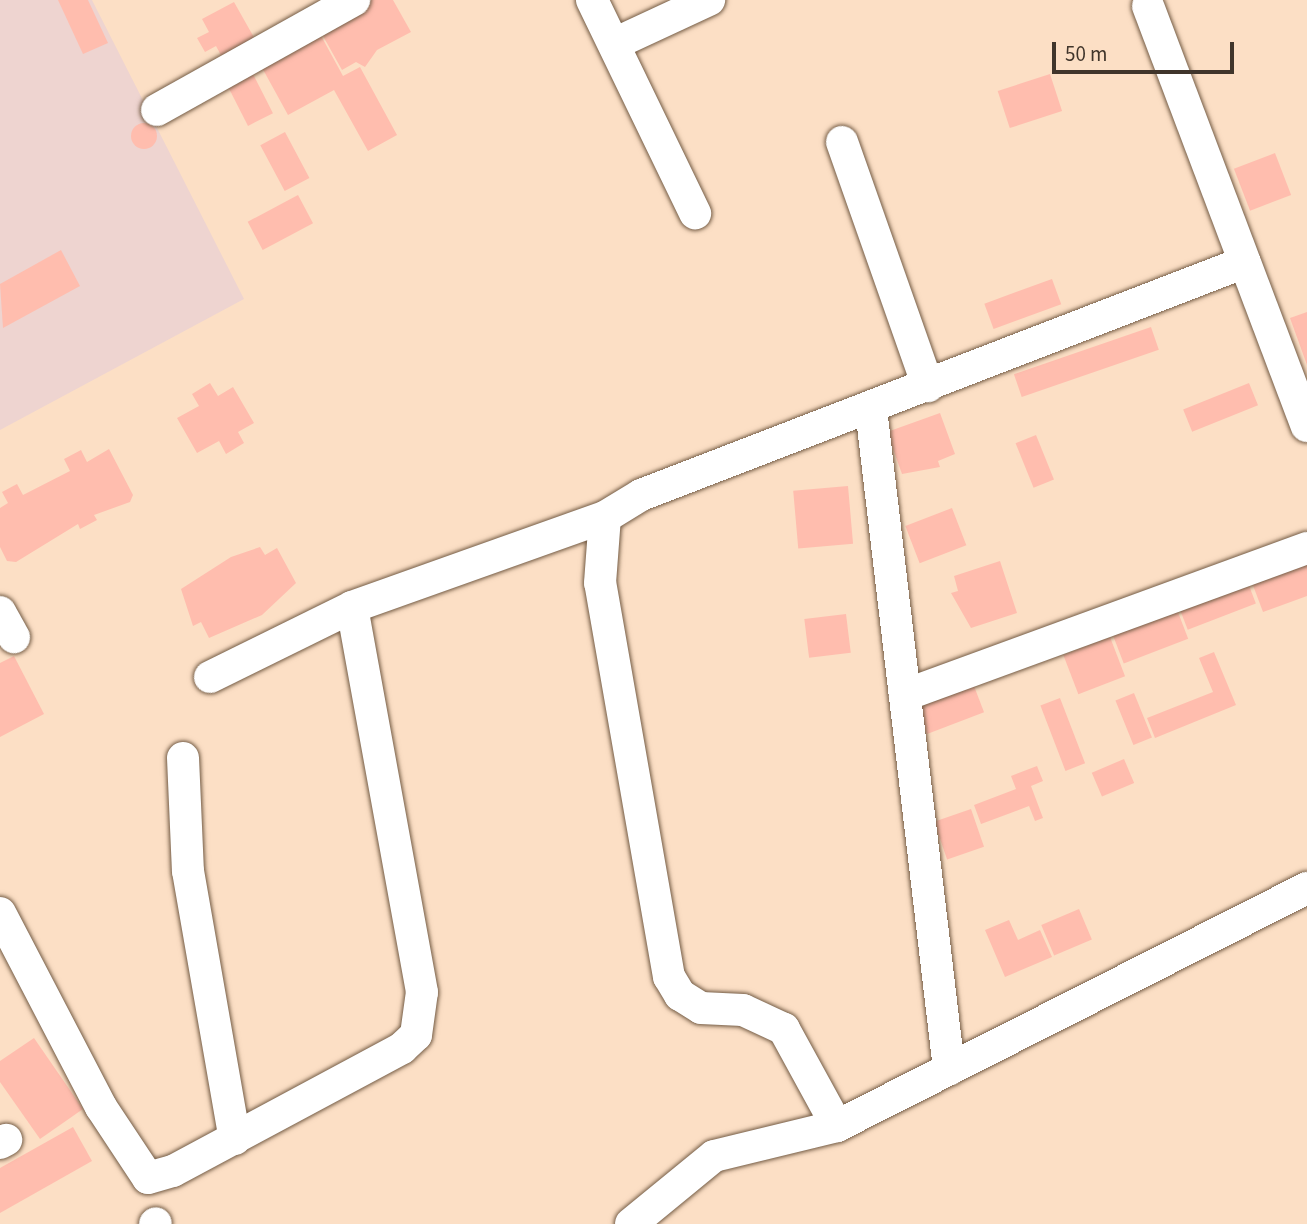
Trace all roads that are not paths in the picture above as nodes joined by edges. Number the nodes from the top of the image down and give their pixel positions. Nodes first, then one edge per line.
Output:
1 (354, 0) edge
2 (592, 0) edge
3 (709, 0) edge
4 (1139, 6) edge
5 (614, 44) junction
6 (157, 110) dead end
7 (842, 142) dead end
8 (695, 213) dead end
9 (1245, 262) junction
10 (928, 386) junction
11 (871, 409) junction
12 (1307, 426) edge
13 (605, 517) junction
14 (1307, 548) edge
15 (352, 607) junction
16 (210, 677) dead end
17 (905, 695) junction
18 (183, 758) dead end
19 (1307, 888) edge
20 (0, 913) edge
21 (949, 1069) junction
22 (837, 1126) junction
23 (235, 1139) junction
24 (631, 1224) edge

1 - 6 street
2 - 5 street
3 - 5 street
4 - 9 street
5 - 8 street
7 - 10 street
9 - 10 street
9 - 12 street
10 - 11 street
11 - 13 street
11 - 17 street
13 - 15 street
13 - 22 street
14 - 17 street
15 - 16 street
15 - 23 street
17 - 21 street
18 - 23 street
19 - 21 street
20 - 23 street
21 - 22 street
22 - 24 street

